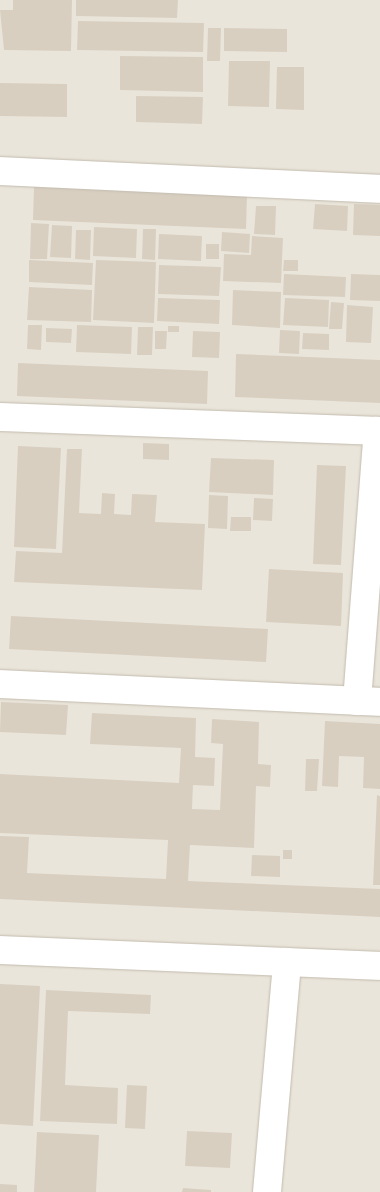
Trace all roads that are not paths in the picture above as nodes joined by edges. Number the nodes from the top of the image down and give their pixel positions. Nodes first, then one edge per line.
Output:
1 (0, 171) edge
2 (380, 189) edge
3 (0, 417) edge
4 (379, 431) edge
5 (0, 684) edge
6 (368, 702) edge
7 (0, 950) edge
8 (288, 962) junction
9 (380, 966) edge
10 (267, 1192) edge

1 - 2 street
3 - 4 street
4 - 6 street
5 - 6 street
7 - 8 street
8 - 9 street
8 - 10 street

